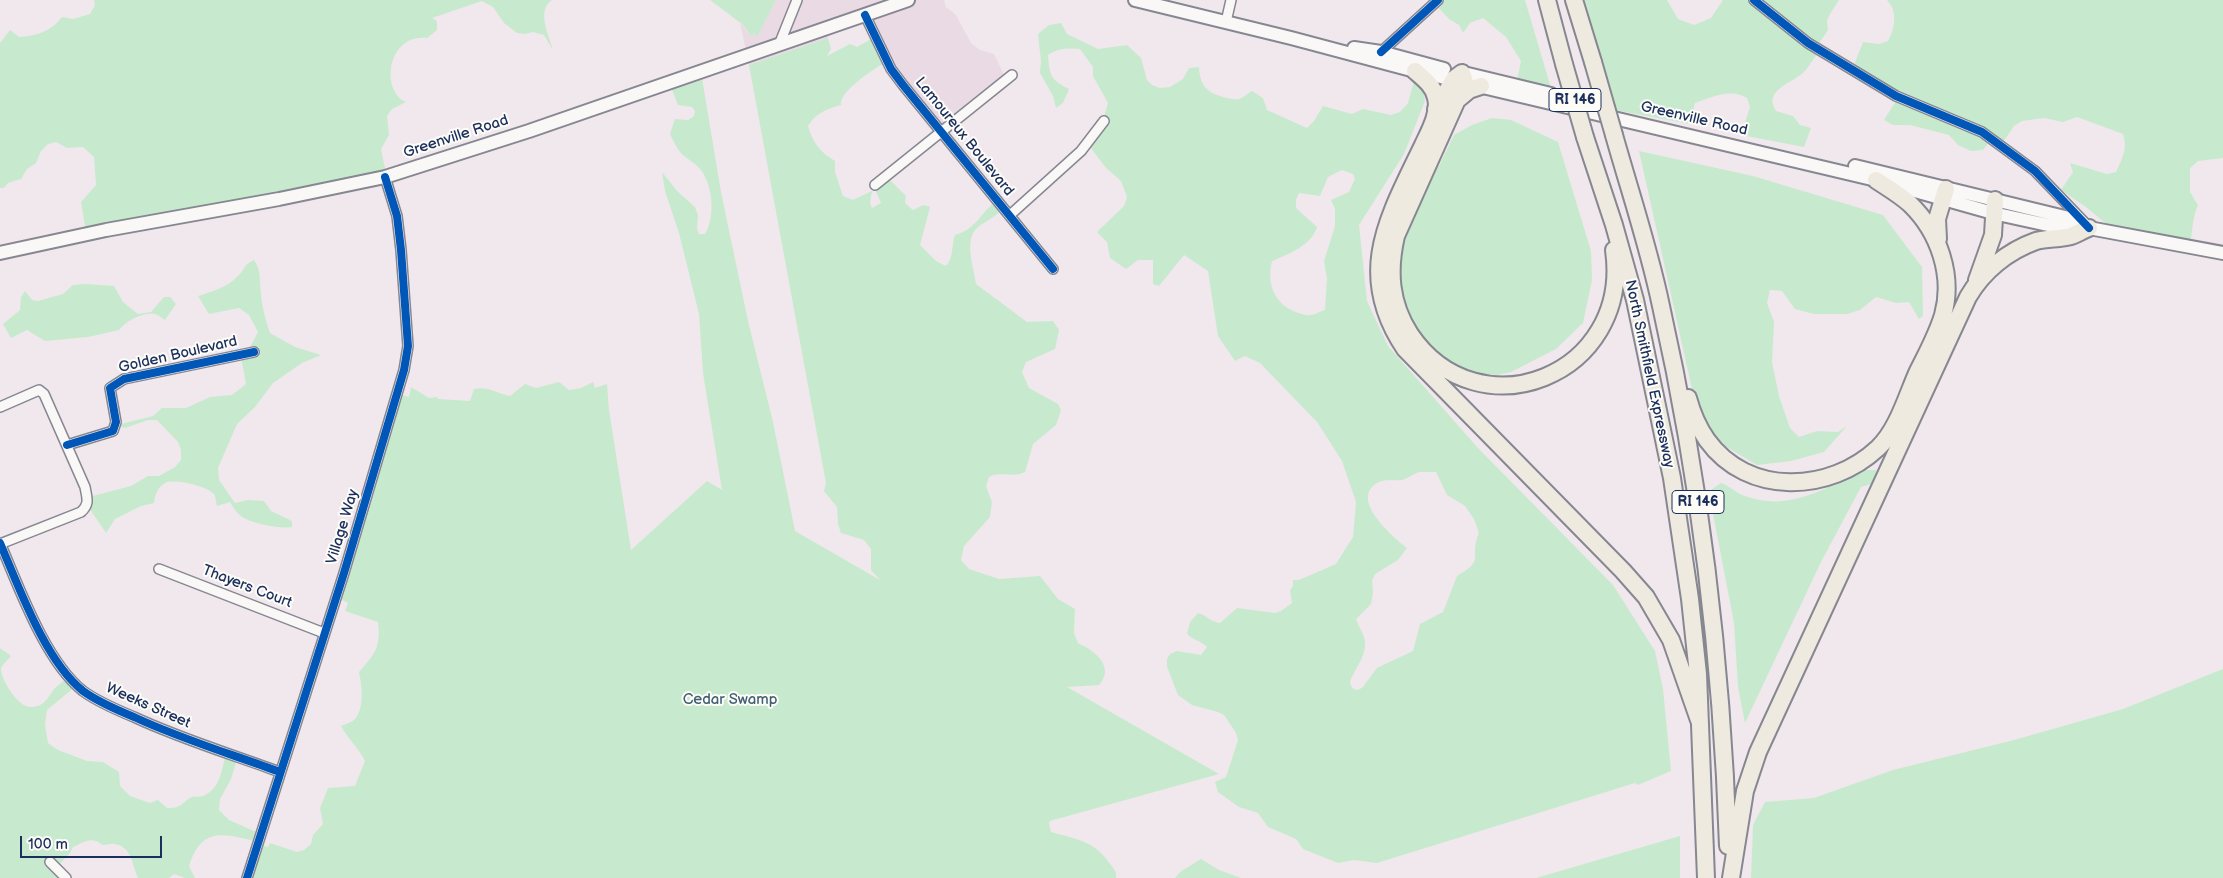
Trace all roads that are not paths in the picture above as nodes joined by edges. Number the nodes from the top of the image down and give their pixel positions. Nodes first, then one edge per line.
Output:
1 (797, 0) edge
2 (908, 0) edge
3 (1135, 0) edge
4 (1231, 0) edge
5 (1438, 0) edge
6 (1547, 0) edge
7 (1574, 0) edge
8 (1754, 0) edge
9 (865, 15) junction
10 (1226, 22) junction
11 (1291, 38) junction
12 (779, 44) junction
13 (1381, 52) junction
14 (1415, 71) junction
15 (1012, 74) dead end
16 (1460, 78) junction
17 (1481, 86) junction
18 (1457, 100) junction
19 (1436, 109) junction
20 (1104, 121) dead end
21 (941, 132) junction
22 (385, 177) junction
23 (1876, 180) junction
24 (875, 185) dead end
25 (1945, 195) junction
26 (1608, 206) junction
27 (1994, 206) junction
28 (1010, 215) junction
29 (2089, 228) junction
30 (1940, 246) junction
31 (0, 253) edge
32 (2223, 253) edge
33 (1053, 269) dead end
34 (1976, 282) junction
35 (1670, 348) junction
36 (254, 352) dead end
37 (0, 407) edge
38 (67, 445) junction
39 (0, 543) edge
40 (159, 569) dead end
41 (324, 632) junction
42 (1699, 720) junction
43 (280, 772) junction
44 (50, 862) dead end
45 (66, 878) edge
46 (247, 878) edge
47 (1706, 878) edge
48 (1730, 878) edge

1 - 12 street
2 - 9 main road, Greenville Road
3 - 10 main road, Greenville Road
4 - 10 street
5 - 13 street
6 - 26 highway, North Smithfield Expressway / RI 146, bridge
7 - 35 highway, North Smithfield Expressway / RI 146, bridge
8 - 29 street
9 - 12 main road, Greenville Road
9 - 21 street, Lamoureux Boulevard
10 - 11 main road, Greenville Road
11 - 13 main road, Greenville Road
11 - 14 main road, Greenville Road
12 - 22 main road, Greenville Road
13 - 16 main road, Greenville Road
14 - 16 main road, Greenville Road
14 - 19 highway
15 - 21 street
16 - 17 main road, Greenville Road
16 - 18 highway
16 - 19 highway
16 - 25 main road, Greenville Road
17 - 18 highway
17 - 23 main road, Greenville Road
18 - 26 highway
19 - 42 highway
20 - 28 street
21 - 24 street
21 - 28 street, Lamoureux Boulevard
22 - 31 main road, Greenville Road
22 - 41 street, Village Way
23 - 25 main road, Greenville Road
23 - 30 highway
25 - 27 main road, Greenville Road
25 - 30 highway
26 - 42 highway, North Smithfield Expressway / RI 146
27 - 29 main road, Greenville Road
27 - 34 highway
28 - 33 street, Lamoureux Boulevard
29 - 32 main road, Greenville Road
29 - 34 highway
30 - 35 highway
34 - 48 highway
35 - 48 highway, North Smithfield Expressway / RI 146
36 - 38 street, Golden Boulevard
37 - 38 street
38 - 39 street
39 - 43 street, Weeks Street
40 - 41 street, Thayers Court
41 - 43 street, Village Way
42 - 47 highway, North Smithfield Expressway / RI 146
43 - 46 street, Village Way
44 - 45 street

